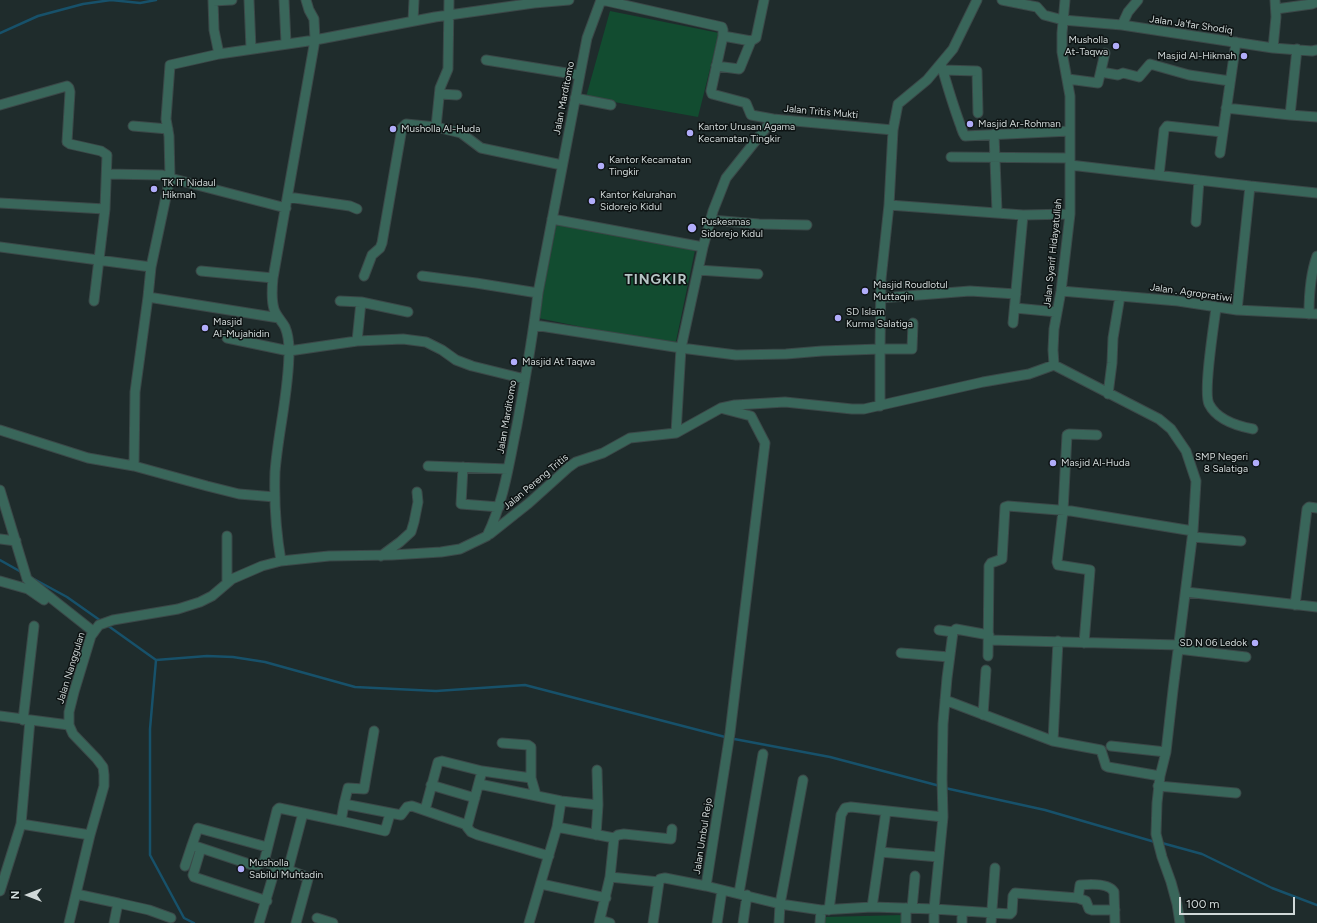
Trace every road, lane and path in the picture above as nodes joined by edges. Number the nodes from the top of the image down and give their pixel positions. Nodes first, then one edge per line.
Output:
1 (213, 0) edge
2 (232, 0) edge
3 (249, 0) edge
4 (284, 0) edge
5 (306, 0) edge
6 (414, 0) edge
7 (449, 0) edge
8 (563, 0) edge
9 (602, 0) edge
10 (764, 0) edge
11 (977, 0) edge
12 (1002, 0) edge
13 (1065, 0) edge
14 (1138, 0) edge
15 (1317, 2) edge
16 (1275, 4) edge
17 (448, 16) junction
18 (1063, 20) junction
19 (413, 21) junction
20 (1122, 25) junction
21 (722, 36) junction
22 (315, 40) junction
23 (751, 42) junction
24 (1236, 42) junction
25 (286, 44) junction
26 (1273, 48) junction
27 (251, 49) junction
28 (1297, 49) junction
29 (1317, 50) edge
30 (1105, 53) dead end
31 (220, 54) junction
32 (486, 60) dead end
33 (716, 66) junction
34 (942, 67) junction
35 (1101, 72) junction
36 (579, 75) junction
37 (1068, 79) junction
38 (1230, 81) junction
39 (440, 94) junction
40 (458, 95) dead end
41 (575, 98) junction
42 (0, 105) edge
43 (610, 105) dead end
44 (1226, 108) junction
45 (978, 113) dead end
46 (1290, 115) junction
47 (1317, 117) edge
48 (773, 120) junction
49 (133, 126) dead end
50 (436, 127) junction
51 (168, 129) junction
52 (893, 130) junction
53 (1070, 131) junction
54 (1222, 132) junction
55 (994, 134) junction
56 (1220, 153) dead end
57 (951, 157) dead end
58 (995, 158) junction
59 (1070, 162) junction
60 (562, 165) junction
61 (107, 174) junction
62 (1159, 175) junction
63 (170, 178) junction
64 (1199, 180) junction
65 (1250, 186) junction
66 (1317, 193) edge
67 (288, 197) junction
68 (0, 203) edge
69 (889, 205) junction
70 (286, 208) junction
71 (104, 209) junction
72 (358, 209) dead end
73 (997, 212) junction
74 (1070, 214) junction
75 (1023, 215) junction
76 (552, 219) junction
77 (711, 220) junction
78 (1196, 222) dead end
79 (807, 225) dead end
80 (0, 247) edge
81 (703, 247) junction
82 (1317, 256) edge
83 (99, 261) junction
84 (151, 267) junction
85 (698, 270) junction
86 (201, 271) dead end
87 (758, 274) dead end
88 (364, 276) dead end
89 (422, 276) dead end
90 (273, 278) junction
91 (1061, 291) junction
92 (538, 293) junction
93 (1016, 294) junction
94 (1120, 296) junction
95 (148, 297) junction
96 (881, 298) junction
97 (94, 301) dead end
98 (340, 301) dead end
99 (361, 302) junction
100 (1015, 308) junction
101 (1216, 308) junction
102 (1237, 310) junction
103 (408, 312) dead end
104 (1057, 312) junction
105 (1313, 314) edge
106 (279, 318) junction
107 (913, 323) dead end
108 (1013, 323) dead end
109 (534, 325) junction
110 (226, 338) dead end
111 (357, 341) junction
112 (681, 348) junction
113 (880, 349) junction
114 (289, 350) junction
115 (1054, 365) junction
116 (525, 379) junction
117 (1108, 394) junction
118 (880, 406) junction
119 (721, 408) junction
120 (1253, 429) dead end
121 (0, 430) edge
122 (676, 433) junction
123 (1097, 435) dead end
124 (134, 466) junction
125 (428, 466) dead end
126 (463, 467) junction
127 (508, 469) junction
128 (0, 490) edge
129 (417, 492) dead end
130 (275, 498) junction
131 (499, 507) junction
132 (1317, 508) edge
133 (1062, 511) junction
134 (1193, 534) junction
135 (227, 536) dead end
136 (487, 536) junction
137 (0, 539) edge
138 (16, 541) junction
139 (1241, 541) dead end
140 (381, 556) junction
141 (281, 560) junction
142 (0, 581) edge
143 (227, 583) junction
144 (1186, 592) junction
145 (1295, 605) junction
146 (1317, 607) edge
147 (34, 626) dead end
148 (939, 630) dead end
149 (94, 631) junction
150 (953, 632) junction
151 (989, 638) junction
152 (1058, 642) junction
153 (1084, 643) junction
154 (1179, 647) junction
155 (900, 653) dead end
156 (988, 656) dead end
157 (949, 657) junction
158 (1246, 657) dead end
159 (986, 670) dead end
160 (945, 700) junction
161 (983, 715) junction
162 (0, 716) edge
163 (26, 720) junction
164 (69, 725) junction
165 (374, 731) dead end
166 (1053, 741) junction
167 (502, 743) dead end
168 (1111, 746) dead end
169 (1166, 752) junction
170 (763, 754) dead end
171 (597, 770) dead end
172 (482, 771) junction
173 (1160, 776) junction
174 (531, 778) junction
175 (803, 780) dead end
176 (479, 784) junction
177 (432, 785) junction
178 (1158, 786) junction
179 (1236, 793) dead end
180 (536, 795) junction
181 (475, 798) junction
182 (561, 800) junction
183 (344, 804) junction
184 (598, 805) junction
185 (425, 810) junction
186 (886, 811) junction
187 (303, 813) junction
188 (390, 814) junction
189 (943, 817) junction
190 (341, 821) junction
191 (20, 824) junction
192 (467, 825) junction
193 (557, 827) junction
194 (672, 829) dead end
195 (90, 834) junction
196 (596, 835) junction
197 (614, 838) junction
198 (192, 845) junction
199 (267, 847) junction
200 (201, 848) junction
201 (880, 852) junction
202 (549, 856) junction
203 (939, 857) junction
204 (264, 862) junction
205 (185, 866) dead end
206 (276, 866) junction
207 (994, 868) dead end
208 (288, 870) junction
209 (915, 876) dead end
210 (610, 877) junction
211 (659, 882) junction
212 (541, 884) junction
213 (706, 886) junction
214 (722, 890) junction
215 (0, 891) edge
216 (76, 894) junction
217 (743, 894) junction
218 (606, 898) junction
219 (1078, 898) junction
220 (266, 900) junction
221 (118, 903) junction
222 (780, 904) junction
223 (872, 907) junction
224 (909, 908) junction
225 (934, 909) junction
226 (825, 910) junction
227 (1115, 910) junction
228 (962, 911) junction
229 (992, 912) junction
230 (317, 918) dead end
231 (170, 921) edge
232 (600, 922) edge
233 (69, 923) edge
234 (114, 923) edge
235 (180, 923) edge
236 (259, 923) edge
237 (296, 923) edge
238 (333, 923) edge
239 (529, 923) edge
240 (610, 923) edge
241 (653, 923) edge
242 (717, 923) edge
243 (743, 923) edge
244 (779, 923) edge
245 (820, 923) edge
246 (906, 923) edge
247 (934, 923) edge
248 (962, 923) edge
249 (991, 923) edge
250 (1115, 923) edge
251 (1180, 923) edge

1 - 2 street
1 - 31 street
3 - 27 street
4 - 25 street
5 - 22 street
6 - 19 street
7 - 17 street
8 - 17 street
9 - 21 street
9 - 36 street, Jalan Marditomo
10 - 23 street
11 - 34 street
12 - 18 street, Jalan Ja'far Shodiq
13 - 18 street, Jalan Syarif Hidayatullah
14 - 20 street
15 - 16 street
16 - 26 street
17 - 19 street
17 - 39 street
18 - 20 street, Jalan Ja'far Shodiq
18 - 37 street, Jalan Syarif Hidayatullah
19 - 22 street
20 - 24 street, Jalan Ja'far Shodiq
21 - 23 street
21 - 33 street
22 - 25 street
22 - 67 street
23 - 33 street
24 - 26 street, Jalan Ja'far Shodiq
24 - 38 street
25 - 27 street
26 - 28 street, Jalan Ja'far Shodiq
27 - 31 street
28 - 29 street, Jalan Ja'far Shodiq
28 - 46 street
30 - 35 street
31 - 51 street
32 - 36 street
33 - 48 street
34 - 45 street
34 - 52 street
34 - 55 street
35 - 37 street
35 - 38 street
36 - 41 street, Jalan Marditomo
37 - 53 street, Jalan Syarif Hidayatullah
38 - 44 street
39 - 40 street
39 - 50 street
41 - 43 street
41 - 60 street, Jalan Marditomo
42 - 61 street
44 - 46 street
44 - 54 street
46 - 47 street
48 - 52 street, Jalan Tritis Mukti
48 - 77 street, Jalan Tritis Mukti
49 - 51 street
50 - 60 street
50 - 88 street
51 - 63 street
52 - 69 street
53 - 55 street
53 - 59 street, Jalan Syarif Hidayatullah
54 - 56 street
54 - 62 street
55 - 58 street
57 - 58 street
58 - 59 street
58 - 73 street
59 - 62 street
59 - 74 street, Jalan Syarif Hidayatullah
60 - 76 street, Jalan Marditomo
61 - 63 street
61 - 71 street
62 - 64 street
63 - 70 street
63 - 84 street
64 - 65 street
64 - 78 street
65 - 66 street
65 - 102 street
67 - 70 street
67 - 72 street
68 - 71 street
69 - 73 street
69 - 96 street
70 - 90 street
71 - 83 street
73 - 75 street
74 - 75 street
74 - 91 street, Jalan Syarif Hidayatullah
75 - 93 street
76 - 81 street
76 - 92 street, Jalan Marditomo
77 - 79 street
77 - 81 street, Jalan Tritis Mukti
80 - 83 street
81 - 85 street, Jalan Tritis Mukti
82 - 105 street
83 - 84 street
83 - 97 street
84 - 95 street
85 - 87 street
85 - 112 street, Jalan Tritis Mukti
86 - 90 street
89 - 92 street
90 - 106 street
91 - 94 street, Jalan . Agropratiwi
91 - 104 street, Jalan Syarif Hidayatullah
92 - 109 street, Jalan Marditomo
93 - 96 street
93 - 100 street
94 - 101 street, Jalan . Agropratiwi
94 - 117 street
95 - 106 street
95 - 124 street
96 - 113 street
98 - 99 street
99 - 103 street
99 - 111 street
100 - 104 street
100 - 108 street
101 - 102 street, Jalan . Agropratiwi
101 - 120 street
102 - 105 street, Jalan . Agropratiwi
104 - 115 street, Jalan Syarif Hidayatullah
106 - 114 street
107 - 113 street
109 - 112 street
109 - 116 street, Jalan Marditomo
110 - 114 street
111 - 114 street
111 - 116 street
112 - 113 street
112 - 122 street, Jalan Tritis Mukti
113 - 118 street
114 - 130 street
115 - 117 street
115 - 118 street, Jalan Pereng Tritis
116 - 127 street, Jalan Marditomo
117 - 134 street
118 - 119 street, Jalan Pereng Tritis
119 - 122 street, Jalan Pereng Tritis
119 - 213 street, Jalan Umbul Rejo
121 - 124 street
122 - 136 street, Jalan Pereng Tritis
123 - 133 street
124 - 130 street
125 - 126 street
126 - 127 street
126 - 131 street
127 - 131 street, Jalan Marditomo
128 - 138 street
129 - 140 street
130 - 141 street
131 - 136 street, Jalan Marditomo
132 - 145 street
133 - 134 street
133 - 151 street
133 - 153 street
134 - 139 street
134 - 144 street
135 - 143 street
136 - 140 street
137 - 138 street
138 - 149 street
140 - 141 street
141 - 143 street, Jalan Nanggulan
142 - 149 street
143 - 149 street, Jalan Nanggulan
144 - 145 street
144 - 154 street
145 - 146 street
147 - 163 street
148 - 150 street
149 - 164 street, Jalan Nanggulan
150 - 151 street
150 - 157 street
151 - 152 street
151 - 156 street
152 - 153 street
152 - 166 street
153 - 154 street
154 - 158 street
154 - 169 street
155 - 157 street
157 - 160 street
159 - 161 street
160 - 161 street
160 - 189 street
161 - 166 street
162 - 163 street
163 - 164 street
163 - 191 street
164 - 195 street
165 - 183 street
166 - 173 street
167 - 174 street
168 - 169 street
169 - 173 street
170 - 217 street
171 - 184 street
172 - 174 street
172 - 176 street
172 - 177 street
173 - 178 street
174 - 180 street
175 - 222 street
176 - 180 street
176 - 181 street
177 - 181 street
177 - 185 street
178 - 179 street
178 - 251 street
180 - 182 street
181 - 192 street
182 - 184 street
182 - 193 street
183 - 188 street
183 - 190 street
184 - 196 street
185 - 188 street
185 - 192 street
186 - 189 street
186 - 201 street
186 - 226 street
187 - 190 street
187 - 199 street
187 - 208 street
188 - 190 street
189 - 203 street
191 - 195 street
191 - 215 street
192 - 202 street
193 - 196 street
193 - 202 street
194 - 197 street
195 - 216 street
196 - 197 street
197 - 210 street
198 - 199 street
198 - 200 street
198 - 205 street
199 - 204 street
200 - 204 street
200 - 220 street
201 - 203 street
201 - 223 street
202 - 212 street
203 - 225 street
204 - 206 street
206 - 208 street
206 - 220 street
207 - 229 street
208 - 237 street
209 - 224 street
210 - 211 street
210 - 218 street
211 - 213 street
211 - 241 street
212 - 218 street
212 - 239 street
213 - 214 street, Jalan Umbul Rejo
214 - 217 street, Jalan Umbul Rejo
214 - 242 street
216 - 221 street
216 - 233 street
217 - 222 street, Jalan Umbul Rejo
217 - 243 street
218 - 232 street
219 - 227 street
219 - 227 street
219 - 229 street, Jalan Umbul Rejo
220 - 236 street
221 - 231 street
221 - 234 street
222 - 226 street, Jalan Umbul Rejo
222 - 244 street
223 - 224 street, Jalan Umbul Rejo
223 - 226 street, Jalan Umbul Rejo
224 - 225 street, Jalan Umbul Rejo
224 - 246 street
225 - 228 street, Jalan Umbul Rejo
225 - 247 street
226 - 245 street
227 - 250 street
228 - 229 street, Jalan Umbul Rejo
228 - 248 street
229 - 249 street
230 - 238 street
231 - 235 street
232 - 240 street

